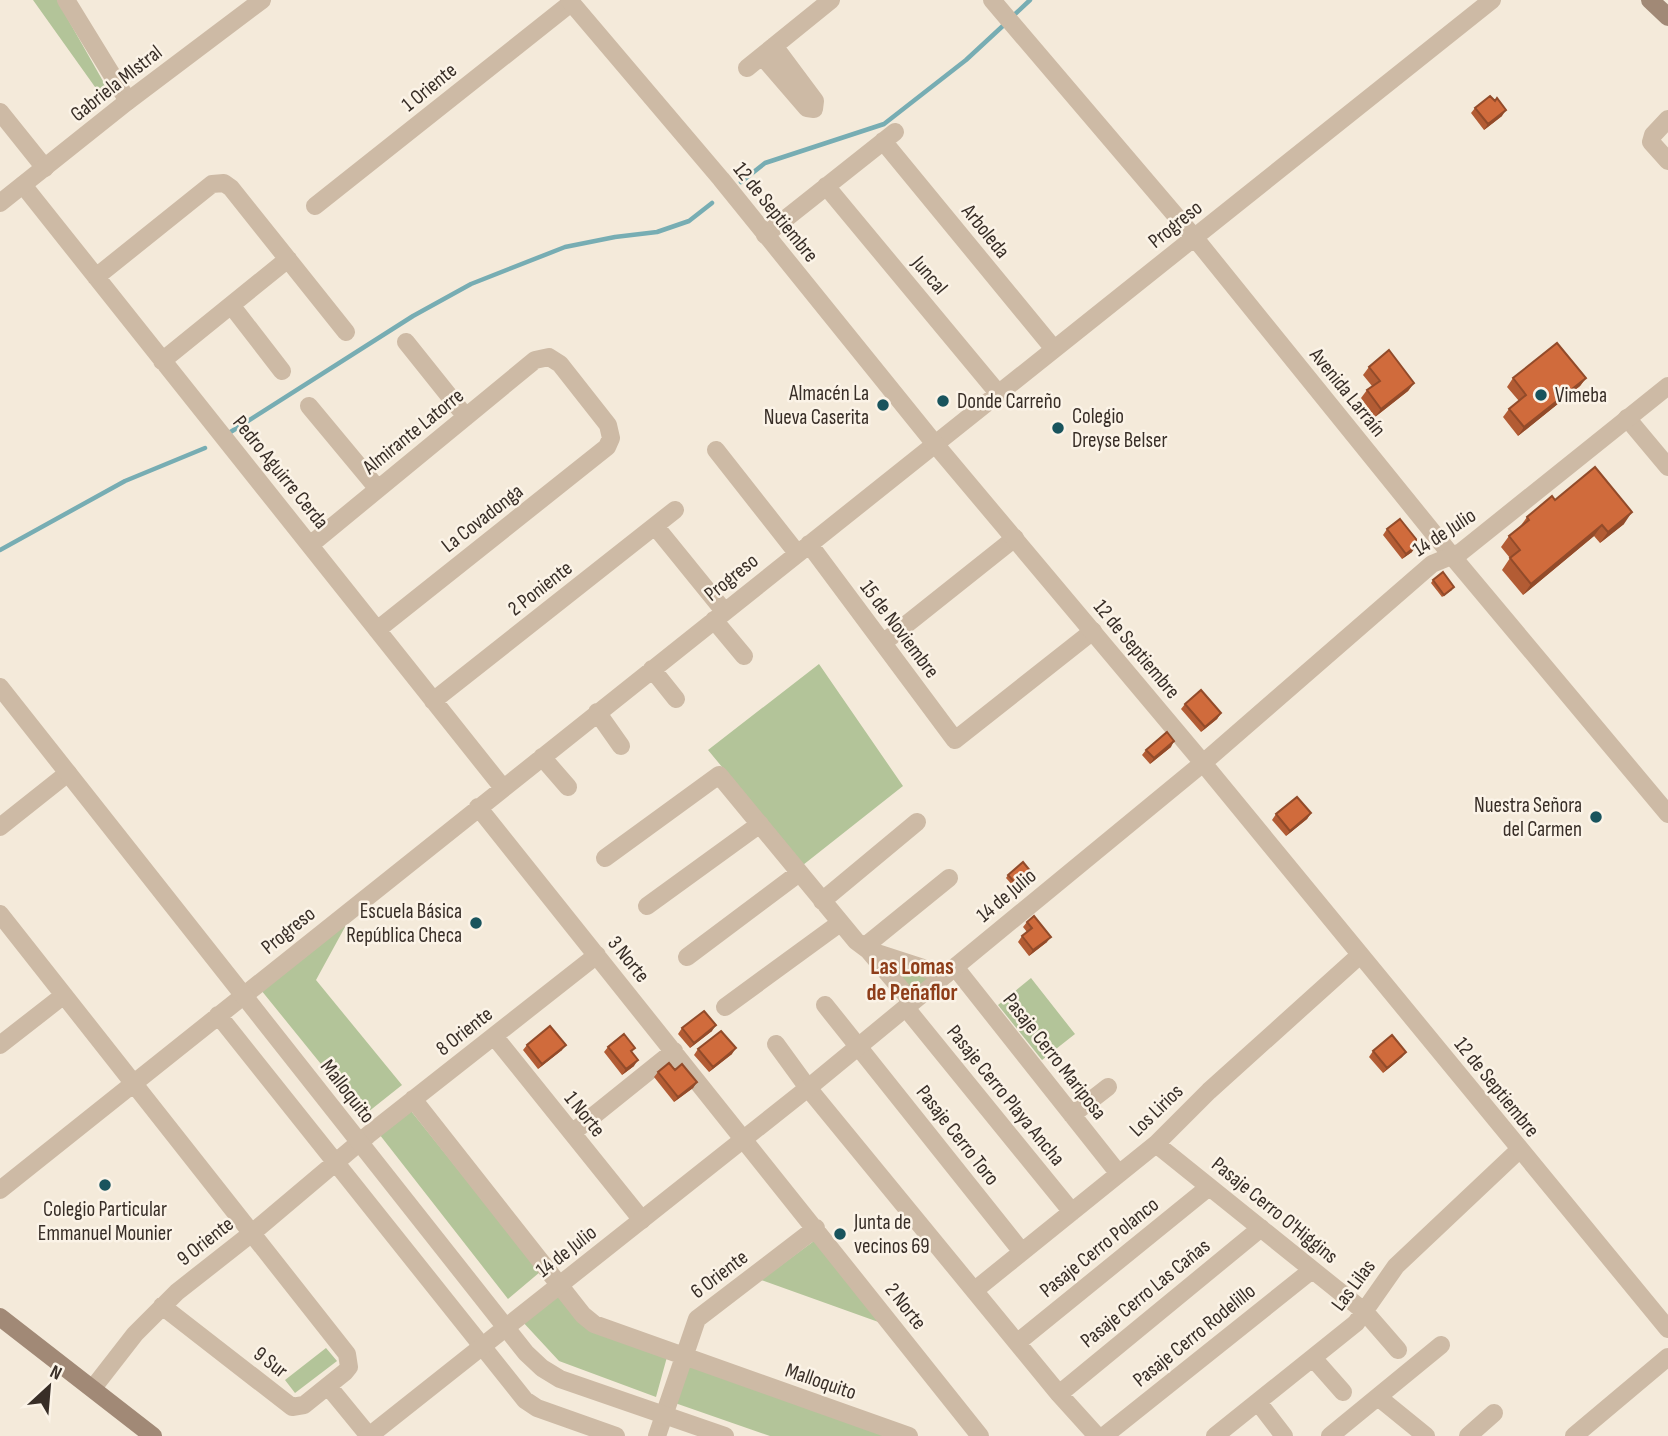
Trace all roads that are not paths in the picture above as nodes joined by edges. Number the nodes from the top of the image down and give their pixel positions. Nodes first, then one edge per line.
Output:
1 (66, 0) edge
2 (262, 0) edge
3 (831, 0) edge
4 (1492, 0) edge
5 (1650, 0) edge
6 (570, 1) edge
7 (996, 5) edge
8 (1668, 17) edge
9 (747, 68) dead end
10 (128, 102) junction
11 (0, 112) edge
12 (1668, 119) edge
13 (1668, 162) edge
14 (45, 168) junction
15 (23, 185) junction
16 (826, 187) junction
17 (0, 203) edge
18 (315, 206) dead end
19 (765, 234) junction
20 (1194, 237) junction
21 (288, 259) junction
22 (96, 278) junction
23 (231, 305) junction
24 (346, 332) dead end
25 (406, 342) dead end
26 (1054, 349) junction
27 (162, 361) junction
28 (282, 371) dead end
29 (1668, 386) edge
30 (998, 393) junction
31 (309, 406) dead end
32 (466, 417) junction
33 (1627, 418) junction
34 (611, 438) joint
35 (935, 444) junction
36 (716, 450) dead end
37 (1668, 467) edge
38 (378, 489) junction
39 (675, 510) dead end
40 (656, 526) junction
41 (1015, 537) junction
42 (310, 545) junction
43 (803, 549) junction
44 (1452, 556) junction
45 (719, 616) junction
46 (377, 630) junction
47 (1093, 631) junction
48 (883, 643) junction
49 (744, 656) dead end
50 (652, 669) junction
51 (0, 687) edge
52 (676, 699) dead end
53 (433, 701) junction
54 (597, 712) junction
55 (621, 746) dead end
56 (542, 757) junction
57 (1203, 762) junction
58 (68, 773) junction
59 (568, 787) dead end
60 (503, 788) junction
61 (478, 807) junction
62 (1668, 814) edge
63 (917, 822) dead end
64 (760, 824) junction
65 (0, 827) edge
66 (605, 858) dead end
67 (799, 873) junction
68 (949, 878) dead end
69 (822, 901) junction
70 (647, 906) dead end
71 (0, 914) edge
72 (840, 923) junction
73 (866, 948) junction
74 (1360, 955) junction
75 (597, 956) junction
76 (687, 957) dead end
77 (950, 971) junction
78 (64, 995) junction
79 (243, 995) junction
80 (825, 1005) dead end
81 (909, 1005) junction
82 (725, 1007) dead end
83 (218, 1015) junction
84 (494, 1037) junction
85 (776, 1044) dead end
86 (0, 1045) edge
87 (859, 1046) junction
88 (674, 1051) junction
89 (133, 1082) junction
90 (1108, 1087) dead end
91 (808, 1088) junction
92 (413, 1099) junction
93 (1072, 1115) junction
94 (572, 1133) junction
95 (745, 1138) junction
96 (359, 1143) junction
97 (1156, 1144) junction
98 (1519, 1150) junction
99 (336, 1163) junction
100 (1119, 1174) junction
101 (1209, 1187) junction
102 (0, 1191) edge
103 (1072, 1212) junction
104 (642, 1220) junction
105 (816, 1228) junction
106 (1261, 1228) junction
107 (252, 1233) junction
108 (1022, 1251) junction
109 (1312, 1270) junction
110 (560, 1285) junction
111 (975, 1290) junction
112 (162, 1306) junction
113 (1364, 1312) junction
114 (0, 1317) edge
115 (505, 1328) junction
116 (1668, 1328) edge
117 (1018, 1342) junction
118 (1441, 1345) dead end
119 (482, 1347) junction
120 (1398, 1350) dead end
121 (684, 1357) junction
122 (1668, 1357) edge
123 (1313, 1358) junction
124 (328, 1386) junction
125 (93, 1388) junction
126 (1343, 1392) dead end
127 (1059, 1394) junction
128 (1378, 1397) junction
129 (1258, 1402) junction
130 (1494, 1413) dead end
131 (664, 1415) junction
132 (153, 1436) edge
133 (369, 1436) edge
134 (616, 1436) edge
135 (657, 1436) edge
136 (725, 1436) edge
137 (909, 1436) edge
138 (980, 1436) edge
139 (1097, 1436) edge
140 (1104, 1436) edge
141 (1215, 1436) edge
142 (1284, 1436) edge
143 (1330, 1436) edge
144 (1426, 1436) edge
145 (1468, 1436) edge
146 (1574, 1436) edge

1 - 10 street
2 - 10 street, Gabriela MIstral
3 - 9 street
4 - 20 street, Progreso
5 - 8 main road
6 - 18 street, 1 Oriente
6 - 19 street, 12 de Septiembre
7 - 20 street, Avenida Larraín
10 - 14 street, Gabriela MIstral
11 - 14 street
12 - 13 street
14 - 15 street, Gabriela MIstral
15 - 17 street, Gabriela MIstral
15 - 22 street, Pedro Aguirre Cerda
16 - 19 street
16 - 26 street, Arboleda
16 - 30 street, Juncal
19 - 35 street, 12 de Septiembre
20 - 26 street, Progreso
20 - 44 street, Avenida Larraín
21 - 22 street
21 - 23 street
21 - 24 street
22 - 27 street, Pedro Aguirre Cerda
23 - 27 street
23 - 28 street
25 - 32 street
26 - 30 street, Progreso
27 - 42 street, Pedro Aguirre Cerda
29 - 33 street, 14 de Julio
30 - 35 street, Progreso
31 - 38 street
32 - 34 street, Almirante Latorre
32 - 38 street, Almirante Latorre
33 - 37 street
33 - 44 street, 14 de Julio
34 - 46 street, La Covadonga
35 - 41 street, 12 de Septiembre
35 - 43 street, Progreso
36 - 43 street, 15 de Noviembre
38 - 42 street, Almirante Latorre
39 - 40 street, 2 Poniente
40 - 45 street
40 - 53 street, 2 Poniente
41 - 47 street, 12 de Septiembre
41 - 48 street
42 - 46 street, Pedro Aguirre Cerda
43 - 45 street, Progreso
43 - 48 street, 15 de Noviembre
44 - 57 street, 14 de Julio
44 - 62 street, Avenida Larraín
45 - 49 street
45 - 50 street, Progreso
46 - 53 street, Pedro Aguirre Cerda
47 - 48 street, 15 de Noviembre
47 - 57 street, 12 de Septiembre
50 - 52 street
50 - 54 street, Progreso
51 - 58 street, Malloquito
53 - 60 street, Pedro Aguirre Cerda
54 - 55 street
54 - 56 street, Progreso
56 - 59 street
56 - 60 street, Progreso
57 - 74 street, 12 de Septiembre
57 - 77 street, 14 de Julio
58 - 65 street
58 - 79 street, Malloquito
60 - 61 street, Progreso
61 - 75 street, 3 Norte
61 - 79 street, Progreso
63 - 69 street
64 - 66 street, Pasaje Cerro Playa Ancha
64 - 67 street, Pasaje Cerro Playa Ancha
64 - 70 street
67 - 69 street, Pasaje Cerro Playa Ancha
67 - 76 street
68 - 73 street
69 - 72 street, Pasaje Cerro Playa Ancha
71 - 78 street
72 - 73 street, Pasaje Cerro Playa Ancha
72 - 82 street
73 - 77 street
73 - 81 street, Pasaje Cerro Playa Ancha
74 - 97 street, Los Lirios
74 - 98 street, 12 de Septiembre
75 - 84 street, 8 Oriente
75 - 88 street, 3 Norte
77 - 81 street, 14 de Julio
77 - 93 street, Pasaje Cerro Mariposa
78 - 86 street
78 - 89 street
79 - 83 street, Progreso
79 - 96 street, Malloquito
80 - 87 street, Pasaje Cerro Toro
81 - 87 street, 14 de Julio
81 - 103 street, Pasaje Cerro Playa Ancha
83 - 89 street, Progreso
83 - 99 street
84 - 92 street, 8 Oriente
84 - 94 street, 1 Norte
85 - 91 street
87 - 91 street, 14 de Julio
87 - 108 street, Pasaje Cerro Toro
88 - 94 street
88 - 95 street, 3 Norte
89 - 102 street, Progreso
89 - 107 street
90 - 93 street
91 - 95 street, 14 de Julio
91 - 111 street
92 - 96 street, 8 Oriente
92 - 110 street, Malloquito
93 - 100 street, Pasaje Cerro Mariposa
94 - 104 street, 1 Norte
95 - 104 street, 14 de Julio
95 - 105 street, 2 Norte
96 - 99 street, 9 Oriente
96 - 115 street, Malloquito
97 - 100 street, Los Lirios
97 - 101 street, Pasaje Cerro O'Higgins
98 - 113 street, Las Lilas
98 - 116 street, 12 de Septiembre
99 - 107 street, 9 Oriente
99 - 119 street
100 - 103 street, Los Lirios
101 - 106 street, Pasaje Cerro O'Higgins
101 - 117 street, Pasaje Cerro Polanco
103 - 108 street, Los Lirios
104 - 110 street, 14 de Julio
105 - 121 street, 6 Oriente
105 - 138 street, 2 Norte
106 - 109 street, Pasaje Cerro O'Higgins
106 - 127 street, Pasaje Cerro Las Cañas
107 - 112 street, 9 Oriente
107 - 124 street, 9 Sur
108 - 111 street, Los Lirios
109 - 113 street, Pasaje Cerro O'Higgins
109 - 140 street, Pasaje Cerro Rodelillo
110 - 115 street, 14 de Julio
110 - 121 street, Malloquito
111 - 117 street
112 - 124 street, 9 Sur
112 - 125 street, 9 Oriente
113 - 120 street, Pasaje Cerro O'Higgins
113 - 123 street, Las Lilas
114 - 125 main road
115 - 119 street, 14 de Julio
115 - 131 street, Malloquito
117 - 127 street
118 - 128 street
119 - 133 street, 14 de Julio
119 - 134 street
121 - 131 street, 6 Oriente
121 - 137 street, Malloquito
122 - 146 street
123 - 126 street
123 - 129 street, Las Lilas
124 - 133 street
125 - 132 main road
127 - 139 street
128 - 143 street
128 - 144 street
129 - 141 street, Las Lilas
129 - 142 street
130 - 145 street
131 - 135 street, 6 Oriente
131 - 136 street, Malloquito

